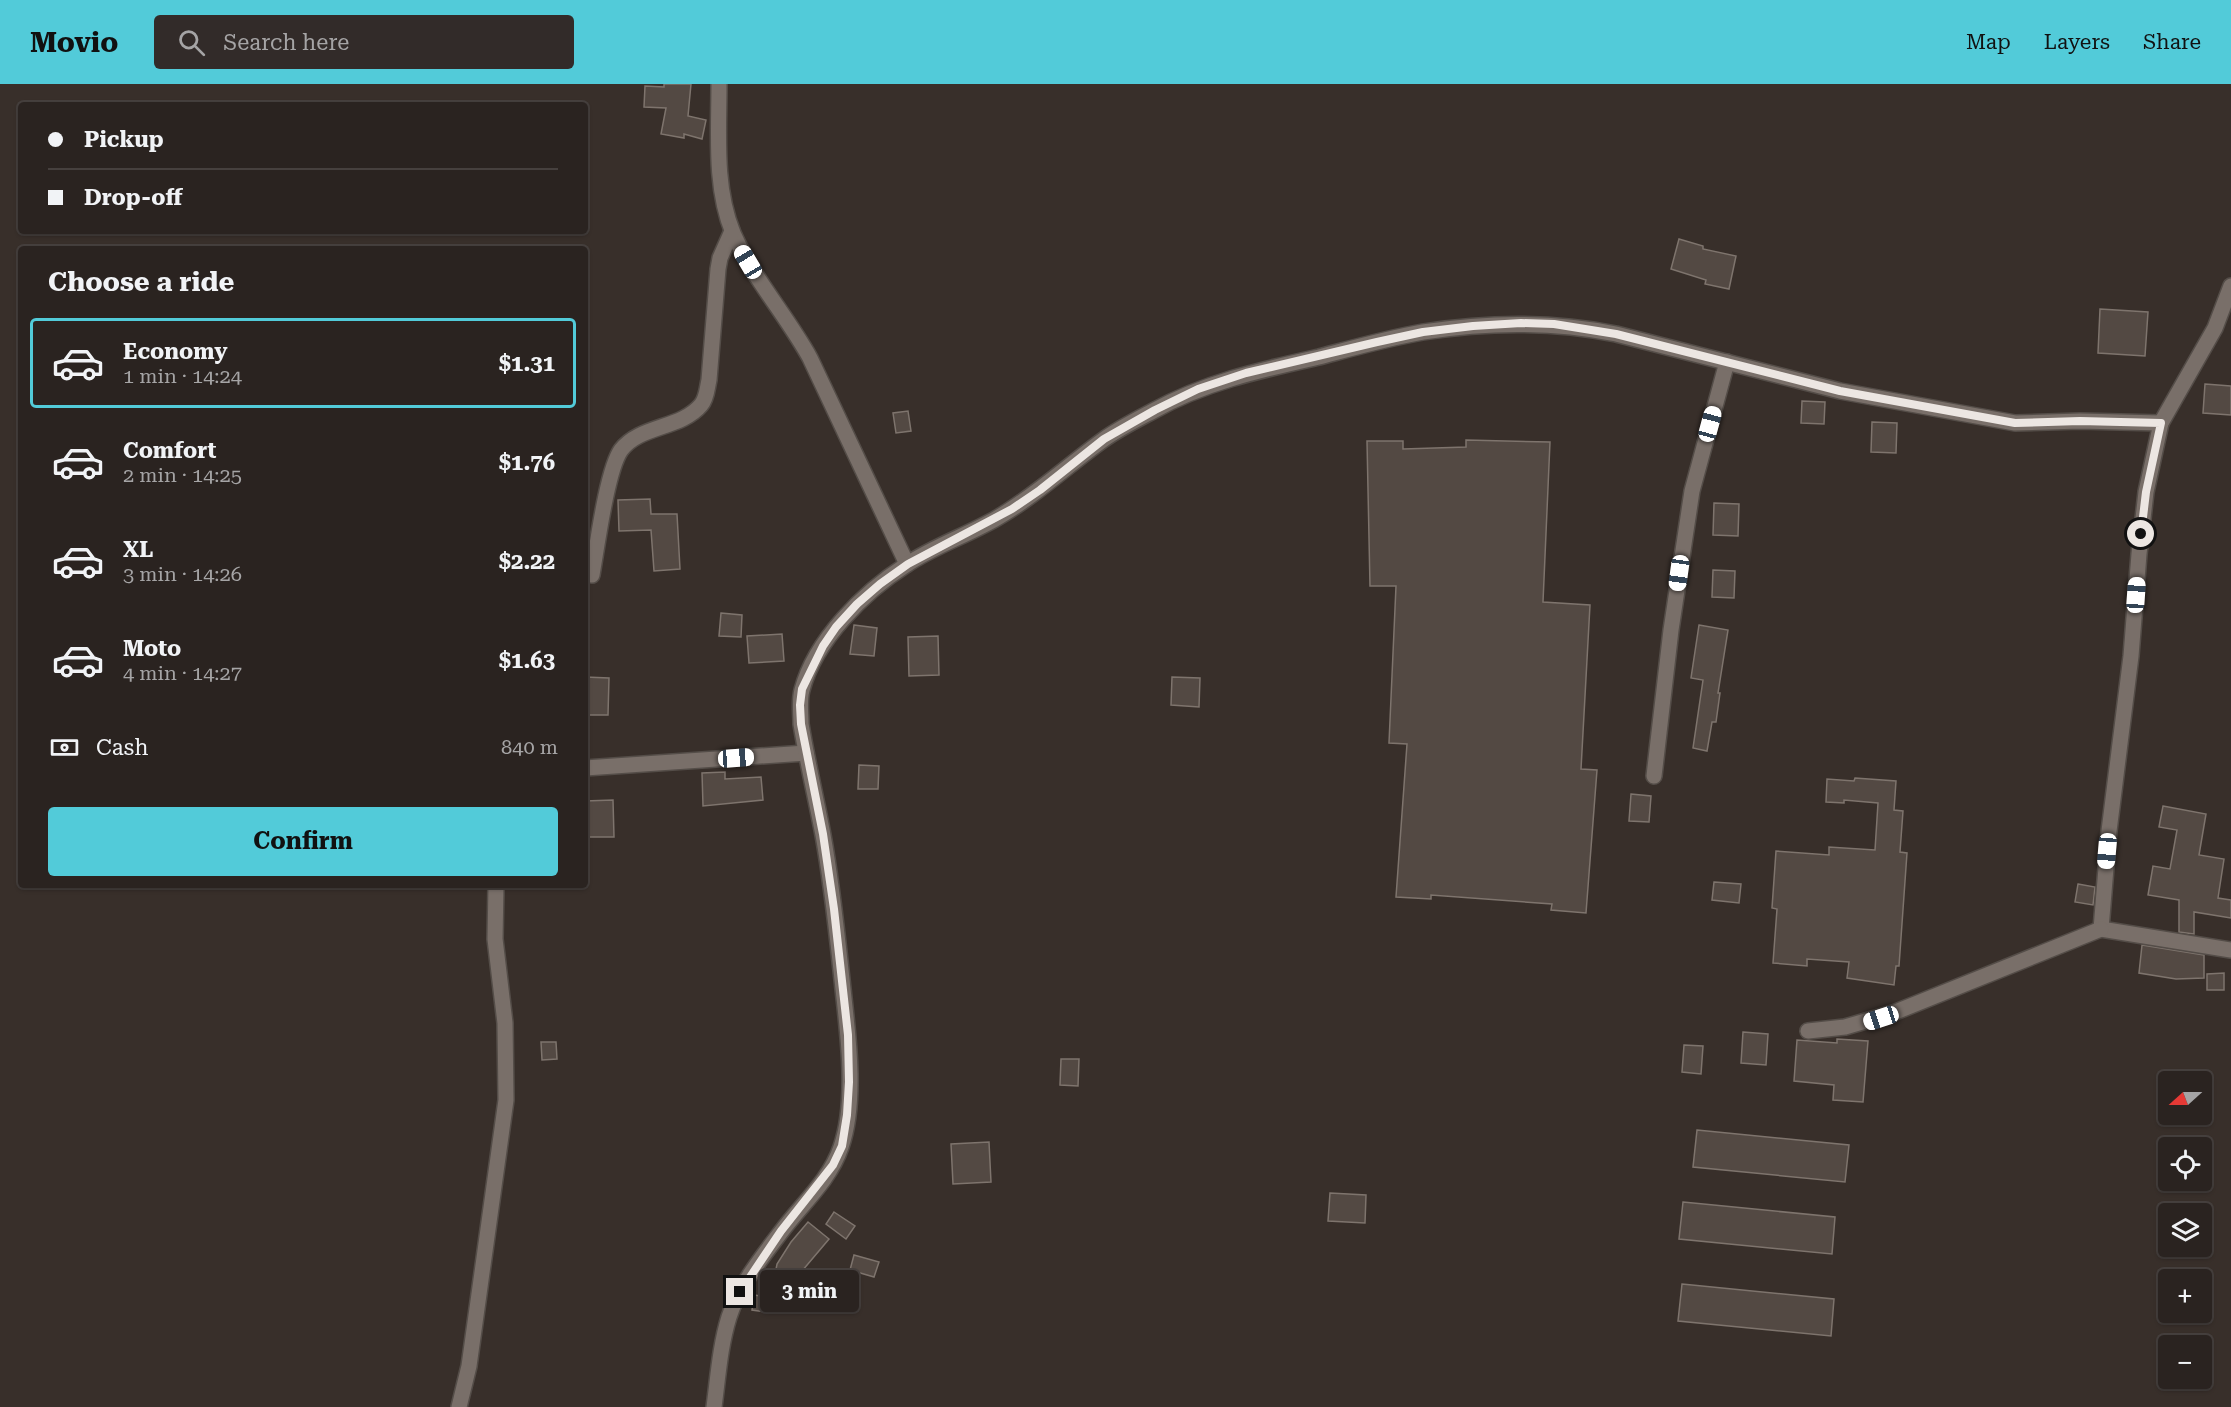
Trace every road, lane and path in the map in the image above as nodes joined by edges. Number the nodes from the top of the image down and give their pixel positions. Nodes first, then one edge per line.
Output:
1 (719, 84) edge
2 (732, 231) junction
3 (2231, 286) edge
4 (1727, 362) junction
5 (2161, 423) junction
6 (908, 564) junction
7 (592, 575) dead end
8 (806, 753) junction
9 (588, 768) edge
10 (1654, 776) dead end
11 (496, 888) edge
12 (2101, 928) junction
13 (2231, 950) edge
14 (1808, 1031) dead end
15 (459, 1407) edge
16 (714, 1407) edge

1 - 2 street
2 - 6 street
2 - 7 street
3 - 5 street
4 - 5 street
4 - 6 street
4 - 10 street
5 - 12 street
6 - 8 street
8 - 9 street
8 - 16 street
11 - 15 street
12 - 13 street
12 - 14 street

